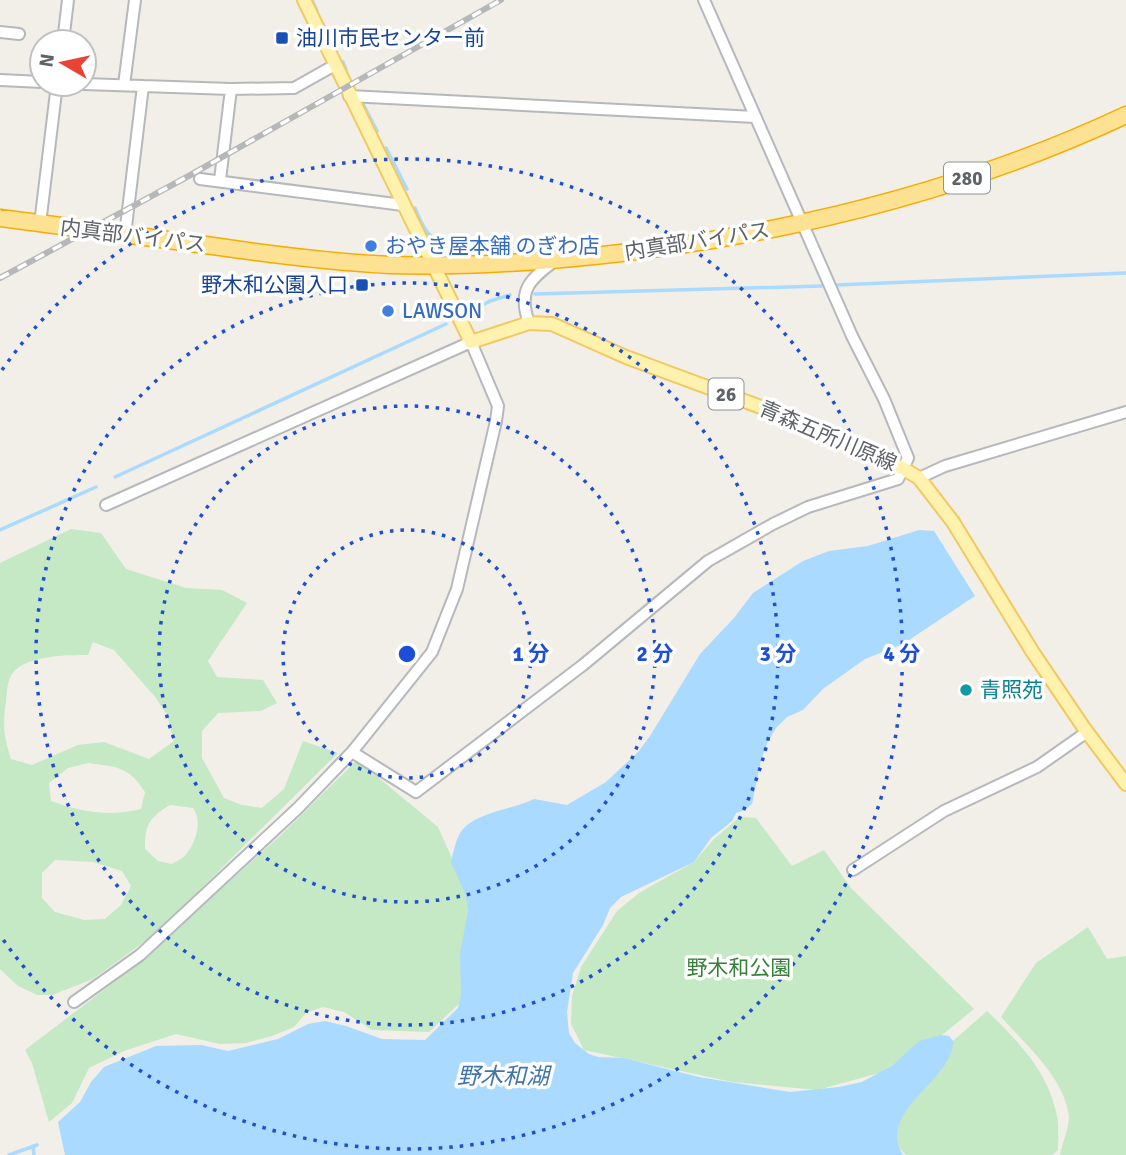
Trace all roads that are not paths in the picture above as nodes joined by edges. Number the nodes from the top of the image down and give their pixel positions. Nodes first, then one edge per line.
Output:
1 (68, 0) edge
2 (135, 0) edge
3 (304, 0) edge
4 (704, 0) edge
5 (65, 28) edge
6 (0, 32) edge
7 (19, 34) dead end
8 (335, 65) junction
9 (0, 80) edge
10 (28, 81) edge
11 (98, 84) edge
12 (124, 85) junction
13 (143, 86) junction
14 (232, 89) junction
15 (349, 96) junction
16 (55, 98) edge
17 (1126, 116) edge
18 (755, 117) junction
19 (200, 178) dead end
20 (220, 180) junction
21 (403, 205) junction
22 (0, 218) edge
23 (40, 224) junction
24 (803, 224) junction
25 (125, 235) junction
26 (556, 260) junction
27 (433, 266) junction
28 (529, 323) junction
29 (471, 342) junction
30 (1126, 412) edge
31 (904, 469) junction
32 (919, 478) junction
33 (106, 505) dead end
34 (1087, 732) junction
35 (352, 752) junction
36 (1126, 783) edge
37 (853, 870) dead end
38 (74, 1002) dead end

1 - 5 street
2 - 12 street
3 - 8 main road
4 - 18 street
6 - 7 street
8 - 14 street
8 - 15 main road
9 - 10 street
11 - 12 street
12 - 13 street
13 - 14 street
13 - 25 street
14 - 20 street
15 - 18 street
15 - 21 main road
16 - 23 street
17 - 24 highway, 内真部バイパス / 280
18 - 24 street
19 - 20 street
20 - 21 street
21 - 27 main road
22 - 23 highway, 内真部バイパス / 280
23 - 25 highway, 内真部バイパス / 280
24 - 26 highway, 内真部バイパス / 280
24 - 31 street
25 - 27 highway, 内真部バイパス / 280
26 - 27 highway, 内真部バイパス / 280
26 - 28 street
27 - 29 main road
28 - 29 main road, 青森五所川原線 / 26
28 - 31 main road, 青森五所川原線 / 26
29 - 33 street
29 - 35 street
30 - 32 street
31 - 32 main road, 青森五所川原線 / 26
31 - 35 street
32 - 34 main road, 青森五所川原線 / 26
34 - 36 main road, 青森五所川原線 / 26
34 - 37 street
35 - 38 street

